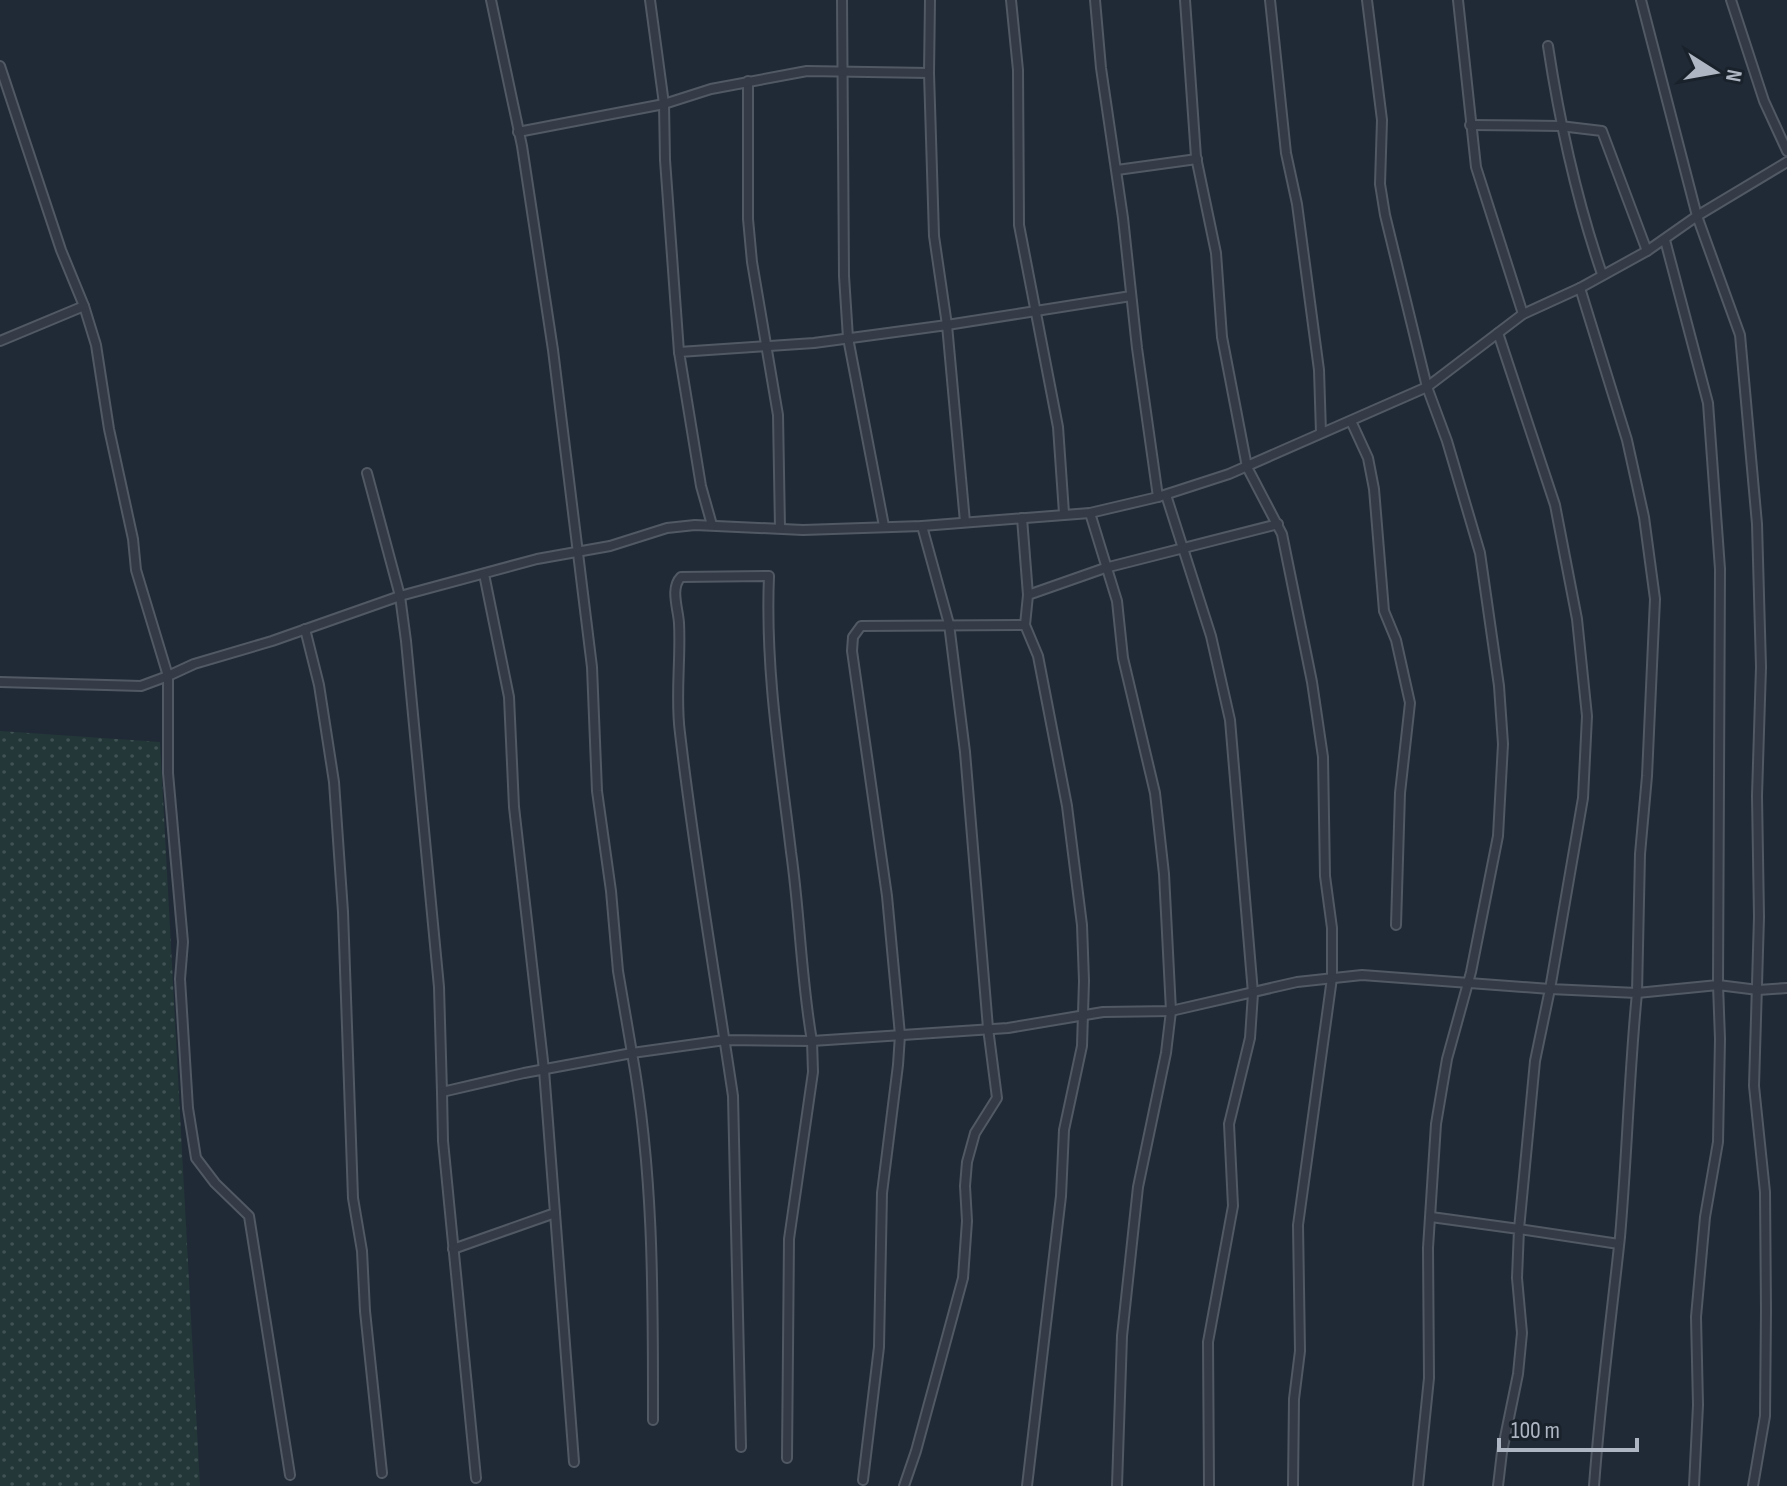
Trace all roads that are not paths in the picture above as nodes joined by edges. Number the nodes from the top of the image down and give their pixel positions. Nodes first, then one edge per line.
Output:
1 (491, 0) edge
2 (650, 0) edge
3 (842, 0) edge
4 (930, 0) edge
5 (1011, 0) edge
6 (1095, 0) edge
7 (1185, 0) edge
8 (1270, 0) edge
9 (1367, 0) edge
10 (1458, 0) edge
11 (1641, 0) edge
12 (1731, 0) edge
13 (1548, 46) dead end
14 (0, 66) edge
15 (842, 71) junction
16 (929, 73) junction
17 (748, 81) junction
18 (664, 104) junction
19 (1470, 125) junction
20 (1560, 126) junction
21 (518, 132) junction
22 (1787, 151) edge
23 (1197, 159) junction
24 (1787, 162) edge
25 (1117, 170) junction
26 (1697, 216) junction
27 (1665, 240) junction
28 (1647, 251) junction
29 (1602, 274) junction
30 (1580, 288) junction
31 (1131, 296) junction
32 (84, 306) junction
33 (1036, 310) junction
34 (1523, 314) junction
35 (947, 325) junction
36 (1498, 333) junction
37 (848, 338) junction
38 (0, 341) edge
39 (765, 347) junction
40 (679, 352) junction
41 (1427, 387) junction
42 (1351, 421) junction
43 (1321, 433) junction
44 (1247, 467) junction
45 (367, 473) dead end
46 (1162, 496) junction
47 (1064, 513) junction
48 (1090, 513) junction
49 (1022, 518) junction
50 (965, 522) junction
51 (1278, 524) junction
52 (712, 525) junction
53 (884, 526) junction
54 (922, 526) junction
55 (780, 528) junction
56 (1182, 550) junction
57 (578, 552) junction
58 (1105, 568) junction
59 (484, 574) junction
60 (1028, 595) junction
61 (400, 596) junction
62 (949, 624) junction
63 (1025, 625) junction
64 (305, 629) junction
65 (168, 676) junction
66 (0, 682) edge
67 (1396, 925) dead end
68 (1332, 978) junction
69 (1468, 982) junction
70 (1718, 985) junction
71 (1787, 988) edge
72 (1550, 989) junction
73 (1758, 990) junction
74 (1253, 993) junction
75 (1637, 993) junction
76 (1171, 1011) junction
77 (1082, 1015) junction
78 (988, 1028) junction
79 (900, 1035) junction
80 (725, 1040) junction
81 (812, 1041) junction
82 (632, 1053) junction
83 (544, 1070) junction
84 (442, 1092) junction
85 (555, 1213) junction
86 (1431, 1217) junction
87 (1519, 1229) junction
88 (1619, 1244) junction
89 (453, 1249) junction
90 (653, 1420) dead end
91 (741, 1447) dead end
92 (787, 1458) dead end
93 (574, 1462) dead end
94 (382, 1473) dead end
95 (290, 1475) dead end
96 (476, 1478) dead end
97 (863, 1480) dead end
98 (904, 1486) edge
99 (1027, 1486) edge
100 (1117, 1486) edge
101 (1209, 1486) edge
102 (1293, 1486) edge
103 (1418, 1486) edge
104 (1498, 1486) edge
105 (1594, 1486) edge
106 (1694, 1486) edge
107 (1753, 1486) edge

1 - 21 street
2 - 18 street
3 - 15 street
4 - 16 street
5 - 33 street
6 - 25 street
7 - 23 street
8 - 43 street
9 - 41 street
10 - 19 street
11 - 26 street
12 - 22 street
13 - 20 street
14 - 32 street
15 - 16 street
15 - 17 street
15 - 37 street
16 - 35 street
17 - 18 street
17 - 39 street
18 - 21 street
18 - 40 street
19 - 20 street
19 - 34 street
20 - 28 street
20 - 29 street
21 - 57 street
23 - 25 street
23 - 44 street
24 - 26 street
25 - 31 street
26 - 27 street
26 - 73 street
27 - 28 street
27 - 70 street
28 - 29 street
29 - 30 street
30 - 34 street
30 - 75 street
31 - 33 street
31 - 46 street
32 - 38 street
32 - 65 street
33 - 35 street
33 - 47 street
34 - 36 street
35 - 37 street
35 - 50 street
36 - 41 street
36 - 72 street
37 - 39 street
37 - 53 street
39 - 40 street
39 - 55 street
40 - 52 street
41 - 42 street
41 - 69 street
42 - 43 street
42 - 67 street
43 - 44 street
44 - 46 street
44 - 51 street
45 - 61 street
46 - 48 street
46 - 56 street
47 - 48 street
47 - 49 street
48 - 58 street
49 - 50 street
49 - 60 street
50 - 54 street
51 - 56 street
51 - 68 street
52 - 55 street
52 - 57 street
53 - 54 street
53 - 55 street
54 - 62 street
56 - 58 street
56 - 74 street
57 - 59 street
57 - 82 street
58 - 60 street
58 - 76 street
59 - 61 street
59 - 83 street
60 - 63 street
61 - 64 street
61 - 84 street
62 - 63 street
62 - 78 street
62 - 79 street
63 - 77 street
64 - 65 street
64 - 94 street
65 - 66 street
65 - 95 street
68 - 69 street
68 - 74 street
68 - 102 street
69 - 72 street
69 - 86 street
70 - 73 street
70 - 75 street
70 - 106 street
71 - 73 street
72 - 75 street
72 - 87 street
73 - 107 street
74 - 76 street
74 - 101 street
75 - 88 street
76 - 77 street
76 - 100 street
77 - 78 street
77 - 99 street
78 - 79 street
78 - 98 street
79 - 81 street
79 - 97 street
80 - 81 street
80 - 81 street
80 - 82 street
80 - 91 street
81 - 92 street
82 - 83 street
82 - 90 street
83 - 84 street
83 - 85 street
84 - 89 street
85 - 89 street
85 - 93 street
86 - 87 street
86 - 103 street
87 - 88 street
87 - 104 street
88 - 105 street
89 - 96 street

